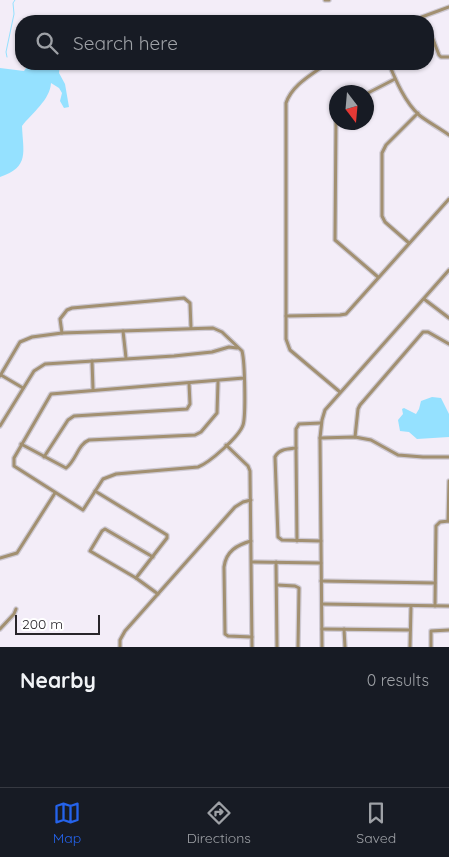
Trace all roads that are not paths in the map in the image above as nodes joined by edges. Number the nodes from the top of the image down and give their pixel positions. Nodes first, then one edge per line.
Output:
1 (325, 0) edge
2 (329, 0) edge
3 (449, 7) edge
4 (427, 15) edge
5 (434, 42) edge
6 (449, 57) edge
7 (318, 70) edge
8 (391, 70) edge
9 (395, 79) junction
10 (374, 90) edge
11 (418, 113) junction
12 (336, 130) edge
13 (449, 135) edge
14 (449, 199) edge
15 (409, 243) junction
16 (449, 270) edge
17 (378, 277) junction
18 (424, 299) junction
19 (286, 316) junction
20 (449, 318) edge
21 (191, 328) junction
22 (123, 331) junction
23 (62, 332) junction
24 (449, 344) edge
25 (238, 348) junction
26 (126, 358) junction
27 (92, 361) junction
28 (0, 375) edge
29 (244, 378) junction
30 (189, 382) junction
31 (218, 382) junction
32 (23, 388) junction
33 (93, 389) junction
34 (340, 392) junction
35 (321, 423) junction
36 (0, 426) edge
37 (355, 437) junction
38 (320, 438) junction
39 (21, 444) junction
40 (226, 446) junction
41 (296, 448) junction
42 (44, 457) junction
43 (449, 457) edge
44 (449, 480) edge
45 (95, 491) junction
46 (55, 493) junction
47 (448, 499) edge
48 (251, 500) junction
49 (448, 521) edge
50 (251, 541) junction
51 (296, 541) junction
52 (321, 541) junction
53 (152, 557) junction
54 (0, 558) edge
55 (252, 562) junction
56 (276, 562) junction
57 (321, 563) junction
58 (136, 578) junction
59 (321, 581) junction
60 (435, 583) junction
61 (277, 585) junction
62 (158, 594) junction
63 (322, 604) junction
64 (411, 606) junction
65 (435, 606) junction
66 (449, 606) edge
67 (16, 609) dead end
68 (322, 628) junction
69 (0, 629) edge
70 (344, 629) junction
71 (410, 630) junction
72 (449, 630) edge
73 (252, 637) junction
74 (120, 647) edge
75 (252, 647) edge
76 (277, 647) edge
77 (298, 647) edge
78 (322, 647) edge
79 (345, 647) edge
80 (410, 647) edge
81 (431, 647) edge

1 - 2 street
3 - 4 street
5 - 6 street
7 - 19 street
8 - 9 street
9 - 10 street
9 - 11 street
11 - 13 street
11 - 15 street
12 - 17 street
14 - 15 street
15 - 17 street
16 - 18 street
17 - 19 street
18 - 20 street
18 - 34 street
19 - 34 street
21 - 22 street
21 - 23 street
21 - 25 street
22 - 23 street
22 - 26 street
23 - 28 street
24 - 37 street
25 - 26 street
25 - 29 street
26 - 27 street
27 - 32 street
27 - 33 street
28 - 32 street
29 - 31 street
29 - 40 street
30 - 31 street
30 - 33 street
30 - 42 street
31 - 42 street
32 - 36 street
33 - 39 street
34 - 35 street
35 - 38 street
35 - 41 street
37 - 38 street
37 - 43 street
38 - 52 street
39 - 42 street
39 - 46 street
40 - 45 street
40 - 48 street
41 - 51 street
41 - 51 street
44 - 47 street
45 - 46 street
45 - 53 street
46 - 54 street
47 - 49 street
48 - 50 street
48 - 62 street
49 - 60 street
50 - 55 street
50 - 73 street
51 - 52 street
52 - 57 street
53 - 58 street
53 - 58 street
55 - 56 street
55 - 73 street
56 - 57 street
56 - 61 street
57 - 59 street
58 - 62 street
59 - 60 street
59 - 63 street
60 - 65 street
61 - 76 street
61 - 77 street
62 - 74 street
63 - 64 street
63 - 68 street
64 - 65 street
64 - 71 street
65 - 66 street
67 - 69 street
68 - 70 street
68 - 78 street
70 - 71 street
70 - 79 street
71 - 80 street
72 - 81 street
73 - 75 street

